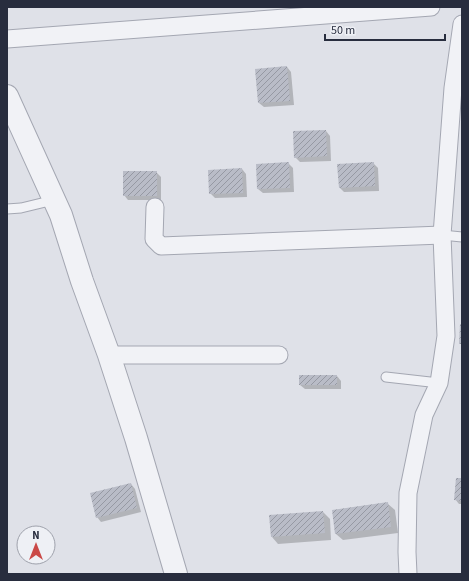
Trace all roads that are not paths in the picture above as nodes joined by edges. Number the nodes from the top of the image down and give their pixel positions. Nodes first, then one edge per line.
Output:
1 (431, 7) edge
2 (462, 24) edge
3 (7, 39) edge
4 (7, 96) edge
5 (54, 200) junction
6 (155, 207) dead end
7 (7, 209) edge
8 (442, 235) junction
9 (462, 237) edge
10 (279, 354) dead end
11 (109, 355) junction
12 (386, 377) dead end
13 (439, 384) junction
14 (176, 574) edge
15 (408, 574) edge

1 - 3 street
2 - 8 street
4 - 5 street
5 - 7 lane
5 - 11 street
6 - 8 street
8 - 9 lane
8 - 13 street
10 - 11 street
11 - 14 street
12 - 13 lane
13 - 15 street

